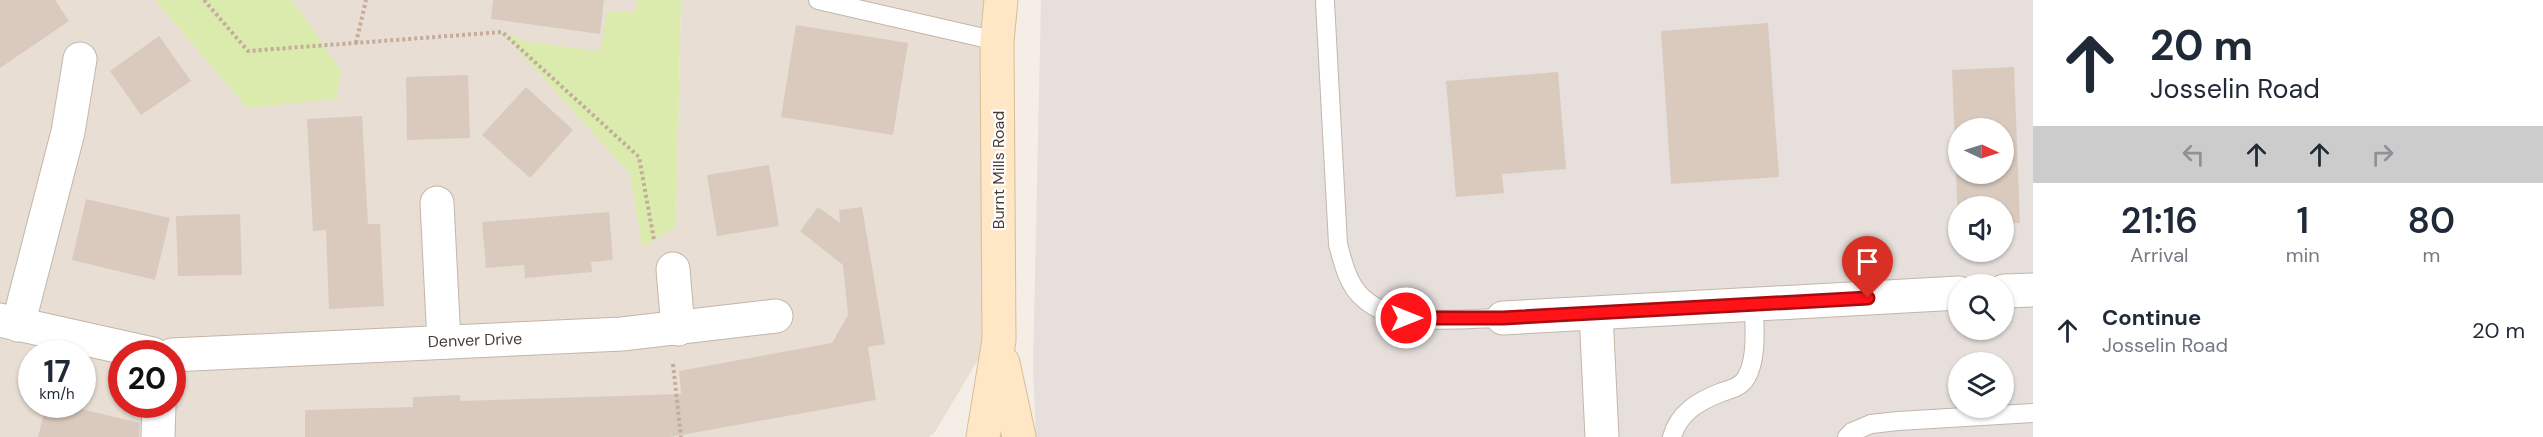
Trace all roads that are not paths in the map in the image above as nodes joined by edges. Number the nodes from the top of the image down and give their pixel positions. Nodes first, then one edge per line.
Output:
1 (818, 0) edge
2 (1001, 0) edge
3 (1325, 2) dead end
4 (997, 41) junction
5 (80, 59) dead end
6 (437, 203) dead end
7 (664, 259) road end
8 (2033, 290) edge
9 (2014, 291) edge
10 (1948, 294) edge
11 (1754, 303) junction
12 (1596, 314) junction
13 (776, 316) dead end
14 (1503, 318) joint
15 (9, 323) edge
16 (678, 329) junction
17 (999, 340) junction
18 (444, 342) junction
19 (108, 344) edge
20 (186, 355) edge
21 (2033, 413) edge
22 (159, 418) edge
23 (158, 437) edge
24 (983, 437) edge
25 (1019, 437) edge
26 (1602, 437) edge
27 (1672, 437) edge
28 (1847, 437) edge

1 - 4 lane
2 - 4 street, Burnt Mills Road
3 - 14 lane
4 - 17 street, Burnt Mills Road
5 - 15 street
6 - 18 street
7 - 16 street
8 - 9 street
10 - 11 street
11 - 12 street
11 - 27 lane
12 - 14 street
12 - 26 street
13 - 16 street, Denver Drive
15 - 19 street
16 - 18 street, Denver Drive
17 - 24 street, Burnt Mills Road
17 - 25 street, Burnt Mills Road
18 - 20 street, Denver Drive
21 - 28 lane
22 - 23 street

